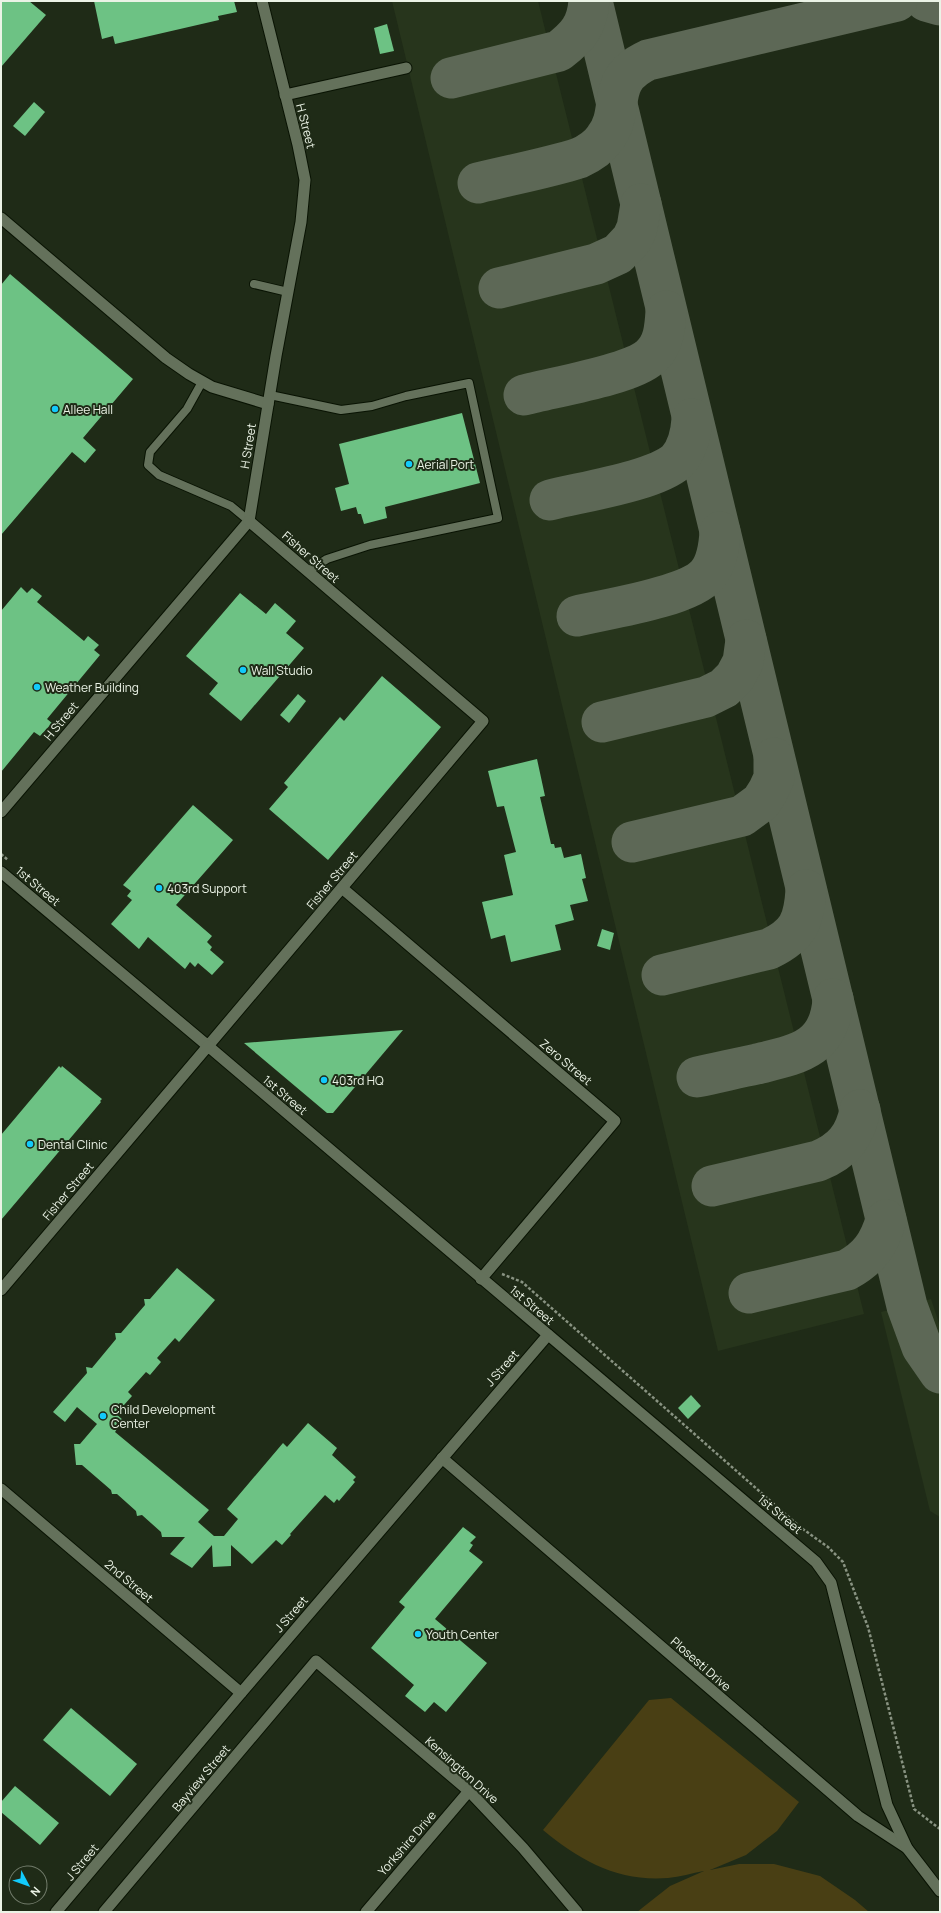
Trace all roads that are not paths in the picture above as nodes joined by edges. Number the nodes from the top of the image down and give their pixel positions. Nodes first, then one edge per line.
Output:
1 (262, 1) edge
2 (406, 68) dead end
3 (285, 95) junction
4 (1, 218) edge
5 (254, 284) dead end
6 (288, 292) junction
7 (202, 382) junction
8 (269, 400) junction
9 (249, 521) junction
10 (308, 571) junction
11 (1, 812) edge
12 (1, 872) edge
13 (342, 888) junction
14 (208, 1046) junction
15 (481, 1279) junction
16 (1, 1290) edge
17 (548, 1335) junction
18 (442, 1458) junction
19 (1, 1489) edge
20 (316, 1661) joint
21 (241, 1693) junction
22 (469, 1792) junction
23 (907, 1848) junction
24 (940, 1891) edge
25 (56, 1912) edge
26 (104, 1912) edge
27 (366, 1912) edge
28 (577, 1912) edge

1 - 3 street, H Street
2 - 3 street
3 - 6 street, H Street
4 - 7 street
5 - 6 lane
6 - 8 street, H Street
7 - 8 street
7 - 9 lane
8 - 9 street, H Street
8 - 10 lane
9 - 10 street, Fisher Street
9 - 11 street, H Street
10 - 13 street, Fisher Street
12 - 14 street, 1st Street
13 - 14 street, Fisher Street
13 - 15 street, Zero Street
14 - 15 street, 1st Street
14 - 16 street, Fisher Street
15 - 17 street, 1st Street
17 - 18 street, J Street
17 - 23 street, 1st Street
18 - 21 street, J Street
18 - 23 street, Plosesti Drive
19 - 21 street, 2nd Street
20 - 22 street, Kensington Drive
20 - 26 street, Bayview Street
21 - 25 street, J Street
22 - 27 street, Yorkshire Drive
22 - 28 street, Kensington Drive
23 - 24 street, Plosesti Drive

